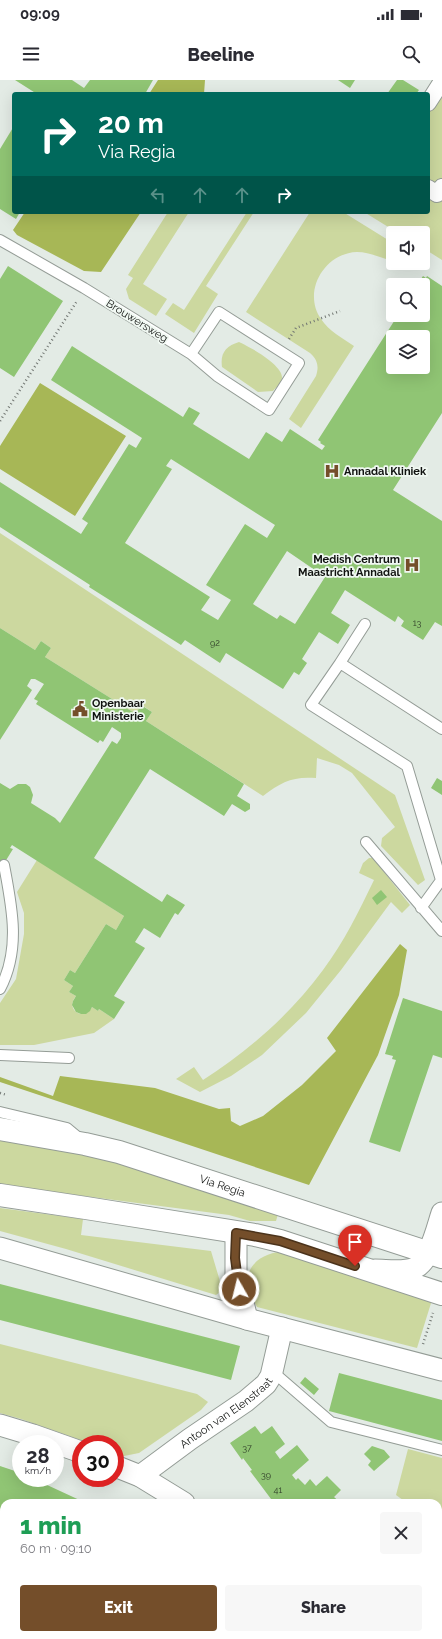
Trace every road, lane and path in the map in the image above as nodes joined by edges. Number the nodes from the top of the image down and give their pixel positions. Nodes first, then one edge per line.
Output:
1 (442, 81) edge
2 (430, 100) edge
3 (0, 240) edge
4 (74, 304) dead end
5 (340, 311) dead end
6 (288, 339) dead end
7 (191, 354) junction
8 (0, 422) edge
9 (365, 624) dead end
10 (340, 662) junction
11 (442, 729) edge
12 (366, 842) dead end
13 (4, 865) dead end
14 (442, 880) edge
15 (421, 908) junction
16 (442, 931) edge
17 (0, 989) edge
18 (0, 1055) edge
19 (69, 1058) dead end
20 (0, 1112) edge
21 (0, 1129) edge
22 (85, 1144) junction
23 (0, 1196) edge
24 (442, 1213) edge
25 (236, 1233) junction
26 (0, 1248) edge
27 (435, 1255) edge
28 (370, 1270) junction
29 (441, 1294) edge
30 (247, 1319) junction
31 (282, 1328) junction
32 (416, 1364) junction
33 (442, 1370) edge
34 (272, 1371) junction
35 (0, 1425) edge
36 (72, 1449) edge
37 (442, 1450) edge
38 (124, 1470) edge
39 (140, 1476) junction
40 (177, 1499) edge

1 - 2 street
3 - 7 lane, Brouwersweg
4 - 8 path
5 - 6 path
7 - 7 lane, Brouwersweg
9 - 10 lane
10 - 11 lane
10 - 14 lane
12 - 15 lane
13 - 17 lane
14 - 15 lane
15 - 16 lane
18 - 19 lane
20 - 22 lane
21 - 22 main road, Via Regia
22 - 27 main road, Via Regia
23 - 25 main road
24 - 27 street
25 - 28 main road
25 - 30 street
26 - 30 street
27 - 28 street
28 - 29 main road
29 - 32 path
30 - 31 street
31 - 32 street
31 - 34 street, Antoon van Elenstraat
32 - 33 street
34 - 37 lane
34 - 39 street, Antoon van Elenstraat
35 - 36 street
38 - 39 street
39 - 40 street

